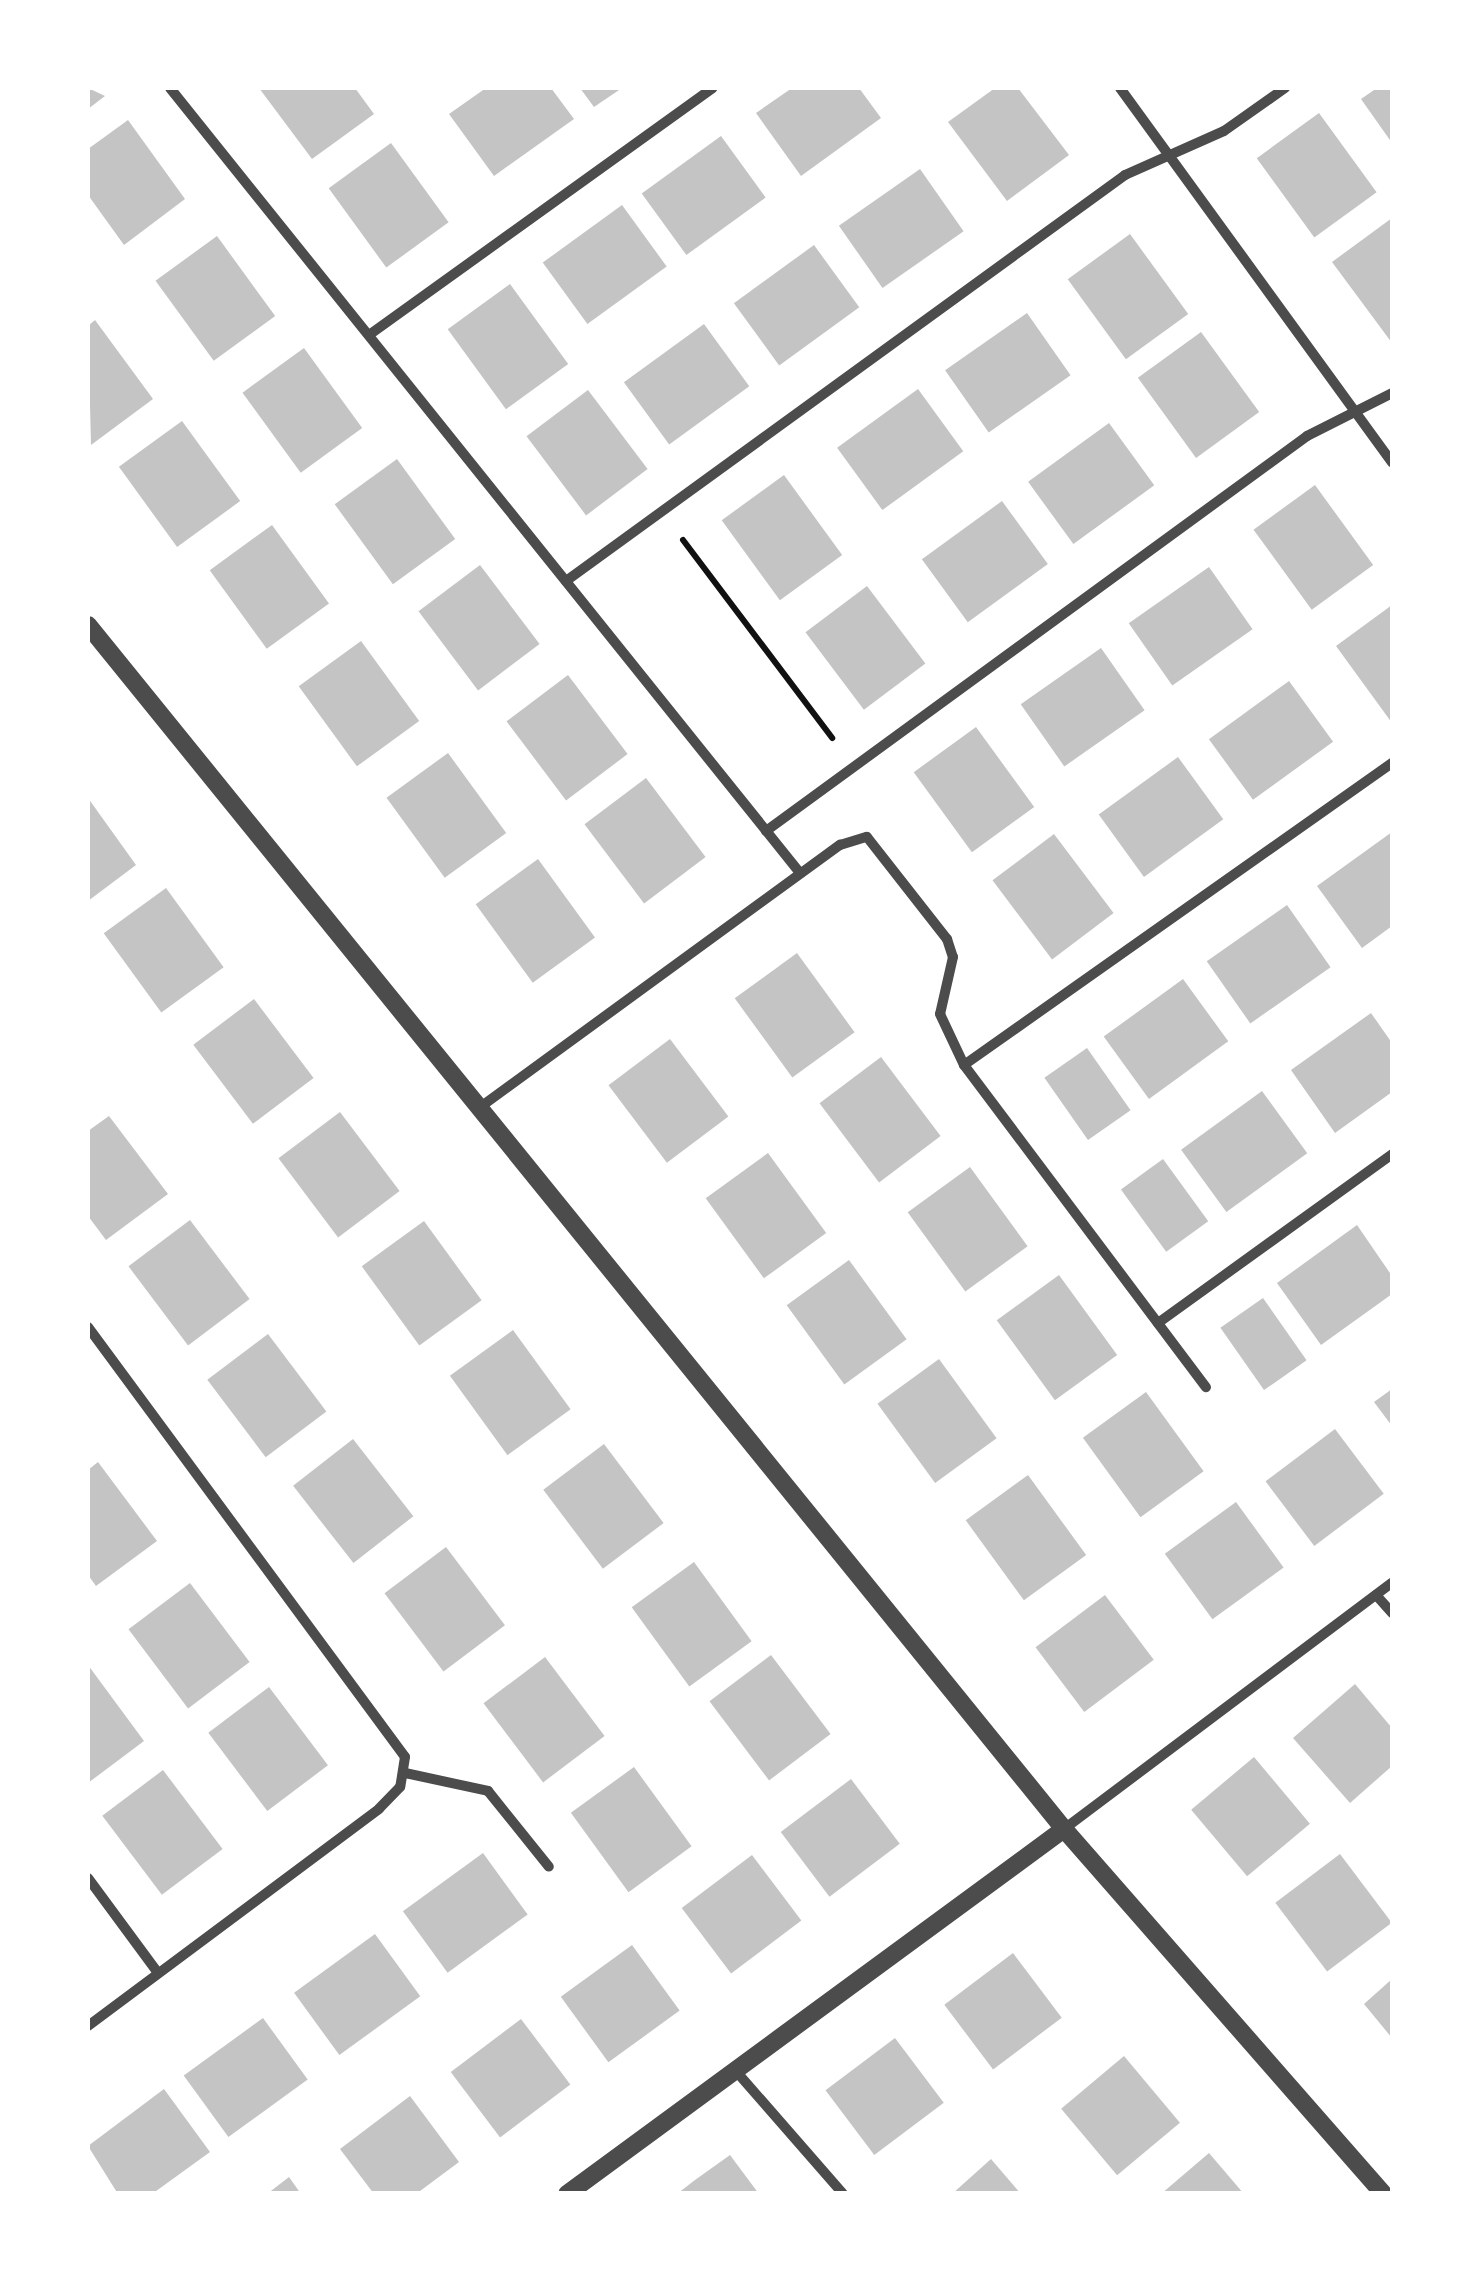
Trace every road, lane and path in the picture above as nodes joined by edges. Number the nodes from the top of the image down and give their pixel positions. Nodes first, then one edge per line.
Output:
1 (713, 88) edge
2 (1120, 88) edge
3 (1285, 88) edge
4 (173, 89) edge
5 (1171, 158) junction
6 (369, 335) junction
7 (1392, 393) edge
8 (1355, 412) junction
9 (1392, 463) edge
10 (662, 511) junction
11 (566, 581) junction
12 (88, 625) edge
13 (1392, 762) edge
14 (854, 766) junction
15 (766, 832) junction
16 (800, 874) junction
17 (964, 1065) junction
18 (479, 1108) junction
19 (1392, 1154) edge
20 (1158, 1323) junction
21 (88, 1327) edge
22 (1206, 1388) dead end
23 (1392, 1583) edge
24 (1376, 1594) junction
25 (1392, 1613) edge
26 (405, 1773) junction
27 (1064, 1829) junction
28 (549, 1867) dead end
29 (88, 1878) edge
30 (158, 1973) junction
31 (88, 2026) edge
32 (735, 2070) junction
33 (567, 2194) edge
34 (842, 2194) edge
35 (1383, 2194) edge

1 - 6 street
2 - 5 street
3 - 5 street
4 - 6 street
5 - 8 street
5 - 10 street
6 - 11 street
7 - 8 street
8 - 9 street
8 - 14 street
10 - 11 street
10 - 14 path
11 - 15 street
12 - 18 street
13 - 17 street
14 - 15 street
15 - 16 street
16 - 17 street
16 - 18 street
17 - 20 street
18 - 27 street
19 - 20 street
20 - 22 street
21 - 26 street
23 - 24 street
24 - 25 street
24 - 27 street
26 - 28 street
26 - 30 street
27 - 32 street
27 - 35 street
29 - 30 street
30 - 31 street
32 - 33 street
32 - 34 street

